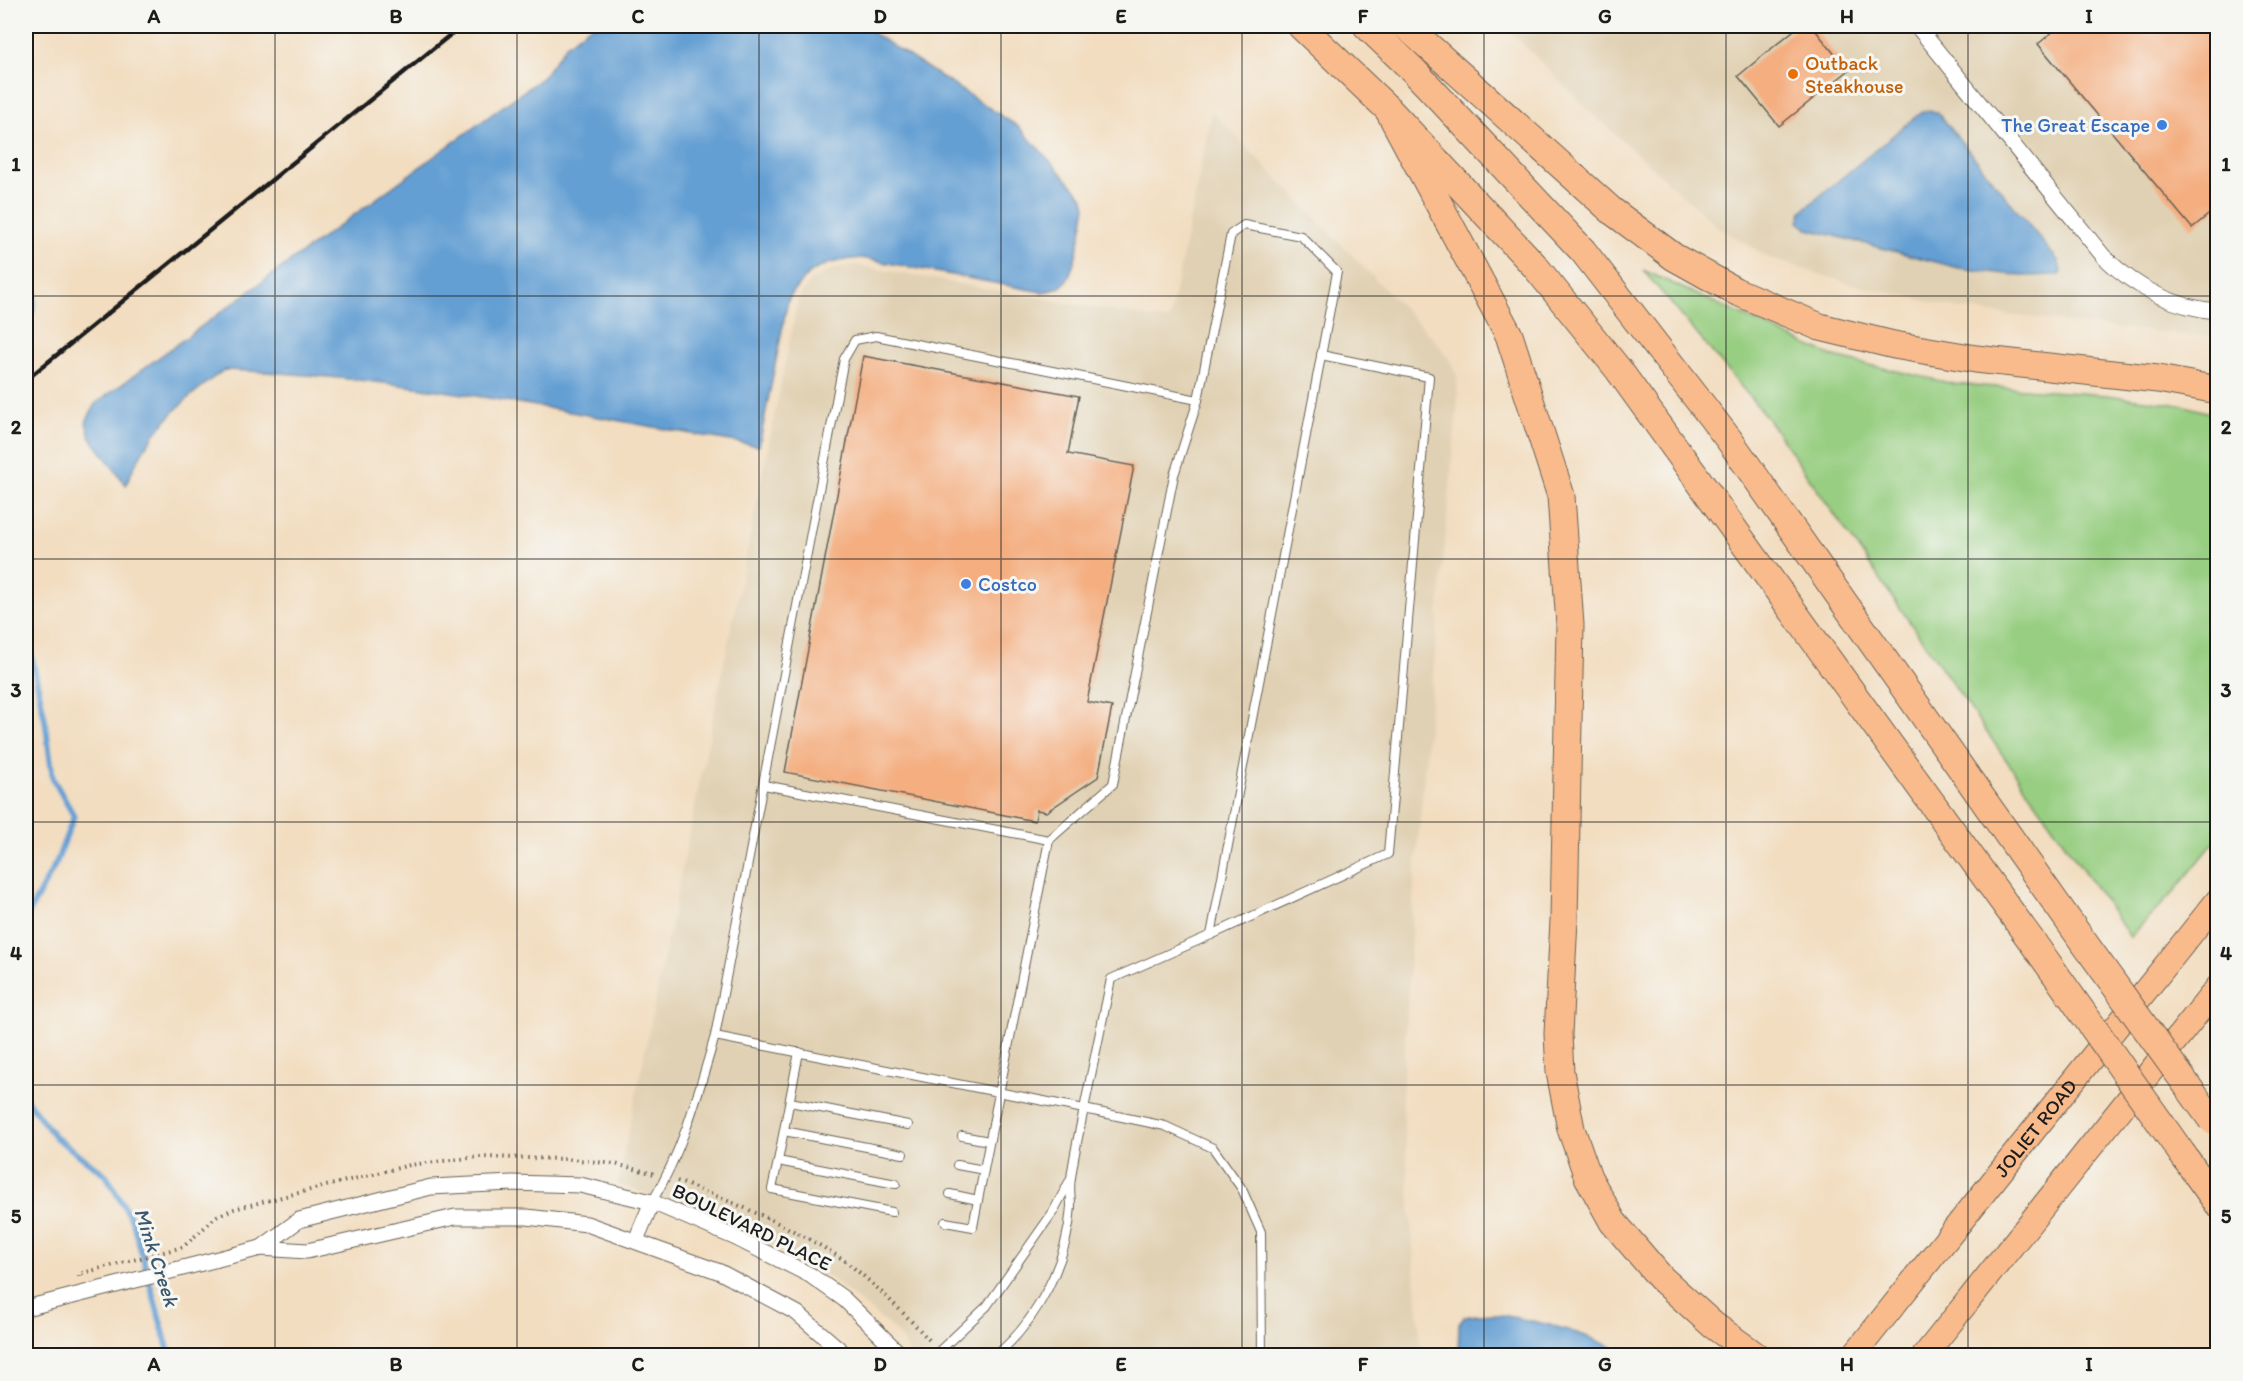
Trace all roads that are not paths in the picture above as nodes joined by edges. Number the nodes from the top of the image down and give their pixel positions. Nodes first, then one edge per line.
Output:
1 (29, 26) edge
2 (1301, 26) edge
3 (1367, 26) edge
4 (1406, 26) edge
5 (1917, 26) edge
6 (26, 30) edge
7 (1388, 109) junction
8 (2217, 311) edge
9 (1321, 355) junction
10 (2217, 390) edge
11 (1198, 400) junction
12 (764, 785) junction
13 (1049, 840) junction
14 (2217, 900) edge
15 (1211, 935) junction
16 (2217, 987) edge
17 (715, 1036) junction
18 (799, 1052) junction
19 (999, 1092) junction
20 (790, 1102) junction
21 (1084, 1109) junction
22 (2215, 1124) edge
23 (908, 1125) dead end
24 (784, 1131) junction
25 (962, 1136) dead end
26 (989, 1141) junction
27 (903, 1154) dead end
28 (778, 1161) junction
29 (957, 1165) dead end
30 (984, 1170) junction
31 (1070, 1181) junction
32 (896, 1184) dead end
33 (950, 1194) dead end
34 (978, 1200) junction
35 (652, 1202) junction
36 (2217, 1204) edge
37 (892, 1212) dead end
38 (945, 1222) dead end
39 (636, 1240) junction
40 (261, 1248) junction
41 (26, 1308) edge
42 (847, 1356) edge
43 (902, 1356) edge
44 (934, 1356) edge
45 (995, 1356) edge
46 (1262, 1356) edge
47 (1756, 1356) edge
48 (1853, 1356) edge
49 (1924, 1356) edge

1 - 6 lane
2 - 7 highway
3 - 22 highway, bridge
4 - 10 highway
5 - 8 street
7 - 36 highway, bridge
7 - 47 highway
9 - 11 lane
9 - 15 lane
9 - 15 lane
11 - 12 lane
11 - 13 lane
12 - 13 lane
12 - 17 lane
13 - 19 lane
14 - 48 main road, JOLIET ROAD
15 - 21 lane
16 - 49 main road
17 - 18 lane
17 - 35 lane
18 - 19 lane
18 - 20 lane
19 - 21 lane
19 - 26 lane
20 - 23 lane
20 - 24 lane
21 - 31 lane
21 - 46 lane
24 - 27 lane
24 - 28 lane
25 - 26 lane
26 - 30 lane
28 - 32 lane
28 - 37 lane
29 - 30 lane
30 - 34 lane
31 - 44 lane
31 - 45 lane
33 - 34 lane
34 - 38 lane
35 - 39 street
35 - 40 street, BOULEVARD PLACE
35 - 43 street, BOULEVARD PLACE
39 - 40 street
39 - 42 street
40 - 41 street

